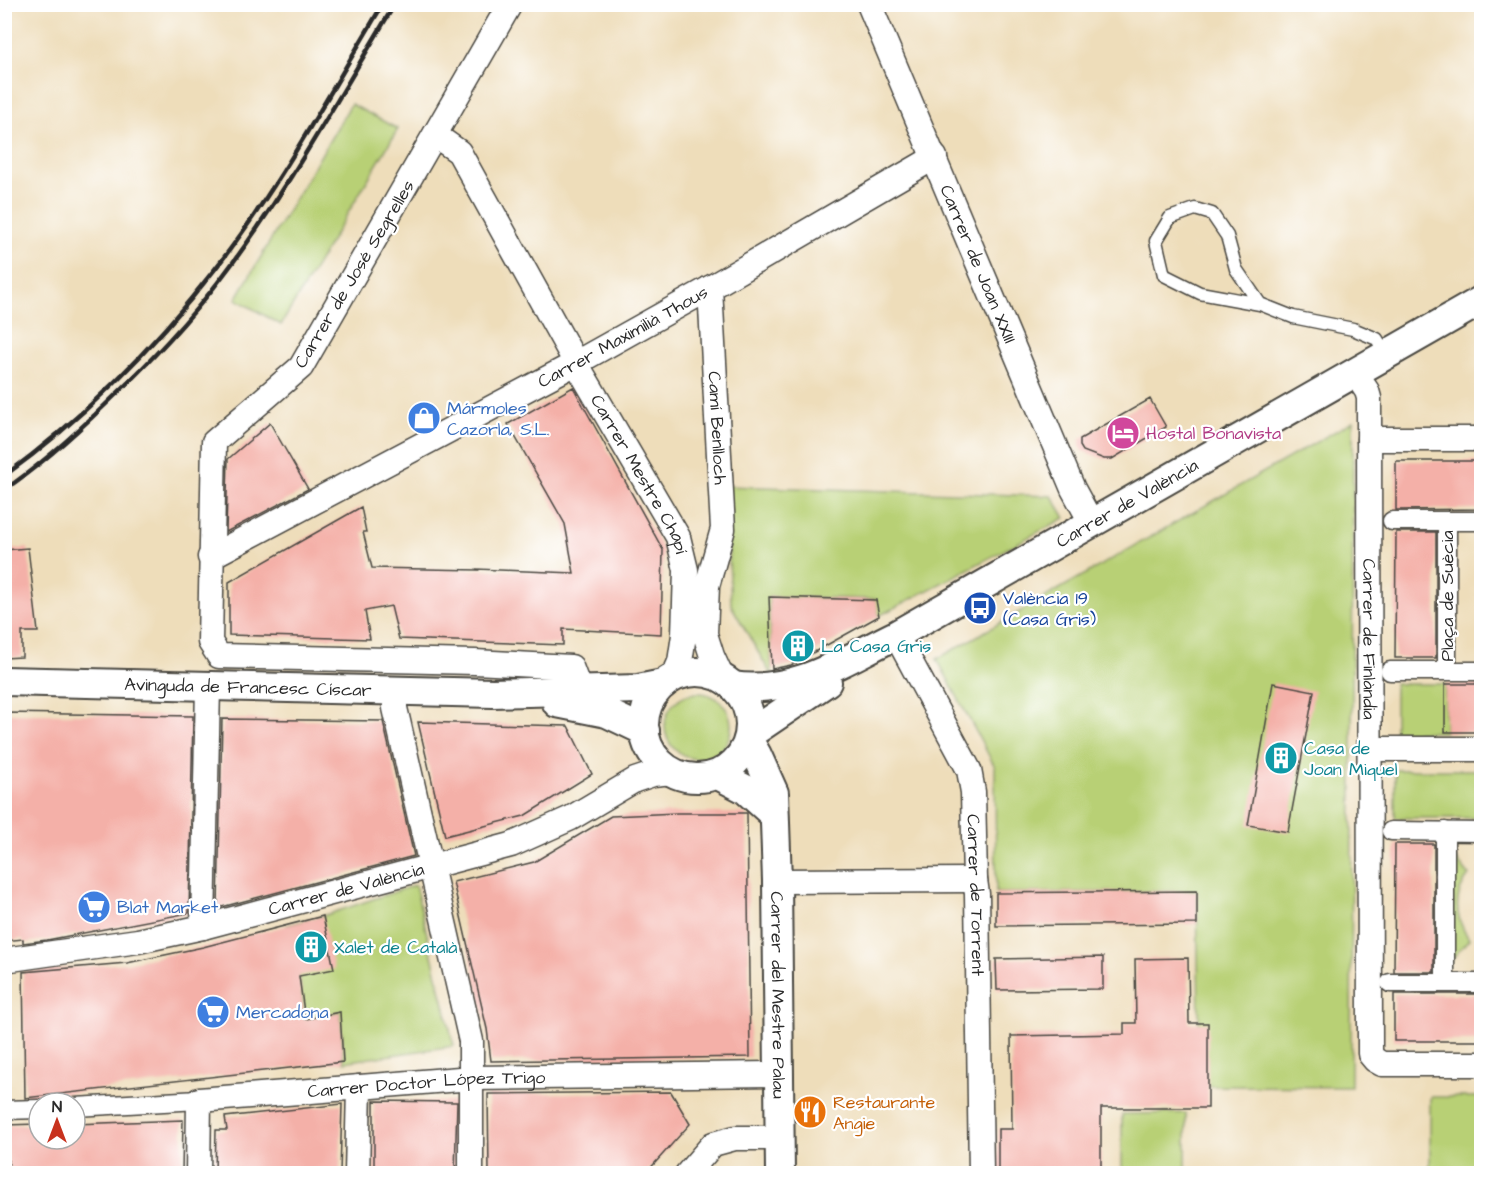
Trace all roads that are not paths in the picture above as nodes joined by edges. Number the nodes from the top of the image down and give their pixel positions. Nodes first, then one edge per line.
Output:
1 (510, 4) edge
2 (869, 4) edge
3 (435, 135) junction
4 (935, 157) junction
5 (710, 288) junction
6 (1482, 300) edge
7 (1260, 304) junction
8 (1386, 354) junction
9 (576, 363) junction
10 (1355, 373) junction
11 (1482, 439) edge
12 (1370, 440) junction
13 (1392, 521) dead end
14 (1448, 521) junction
15 (1482, 521) edge
16 (1091, 522) junction
17 (210, 557) junction
18 (896, 635) junction
19 (1390, 671) dead end
20 (1447, 671) junction
21 (1482, 671) edge
22 (4, 681) edge
23 (668, 681) junction
24 (727, 682) junction
25 (208, 686) junction
26 (395, 691) junction
27 (580, 691) junction
28 (493, 693) junction
29 (645, 731) junction
30 (749, 737) junction
31 (1370, 748) junction
32 (1482, 748) edge
33 (672, 772) junction
34 (718, 774) junction
35 (774, 815) junction
36 (1391, 831) dead end
37 (1445, 831) junction
38 (1482, 832) edge
39 (431, 865) junction
40 (975, 880) junction
41 (777, 881) junction
42 (203, 927) junction
43 (4, 960) edge
44 (1390, 983) dead end
45 (1445, 983) junction
46 (1482, 983) edge
47 (1482, 1064) edge
48 (778, 1074) junction
49 (472, 1078) junction
50 (358, 1087) junction
51 (199, 1100) junction
52 (87, 1106) edge
53 (27, 1109) edge
54 (4, 1110) edge
55 (779, 1138) junction
56 (198, 1173) edge
57 (357, 1173) edge
58 (471, 1173) edge
59 (687, 1173) edge
60 (780, 1173) edge
61 (981, 1173) edge

1 - 3 street, Carrer de José Segrelles
2 - 4 street, Carrer de Joan XXIII
3 - 9 street, Carrer Mestre Chapí
3 - 17 street, Carrer de José Segrelles
4 - 5 street, Carrer Maximilià Thous
4 - 16 street, Carrer de Joan XXIII
5 - 9 street, Carrer Maximilià Thous
5 - 24 street, Camí Benlloch
6 - 8 street, Carrer de València
7 - 7 lane
7 - 8 lane
8 - 10 street, Carrer de València
9 - 17 street, Carrer Maximilià Thous
9 - 23 street, Carrer Mestre Chapí
10 - 12 street, Carrer de Finlàndia
10 - 16 street, Carrer de València
11 - 12 street
12 - 31 street, Carrer de Finlàndia
13 - 14 street, Plaça de Suècia
14 - 15 street, Plaça de Suècia
14 - 20 street, Plaça de Suècia
16 - 18 street, Carrer de València
17 - 27 street, Carrer de José Segrelles
18 - 24 street, Carrer de València
18 - 30 street, Carrer de València
18 - 40 street, Carrer de Torrent
19 - 20 street, Plaça de Suècia
20 - 21 street, Plaça de Suècia
22 - 25 street, Avinguda de Francesc Císcar
23 - 24 street
23 - 27 street, Avinguda de Francesc Císcar
23 - 29 street
24 - 30 street
25 - 26 street, Avinguda de Francesc Císcar
25 - 42 street
26 - 28 street, Avinguda de Francesc Císcar
26 - 39 street
27 - 28 street, Avinguda de Francesc Císcar
28 - 29 street, Avinguda de Francesc Císcar
29 - 33 street
30 - 34 street
30 - 35 street, Carrer del Mestre Palau
31 - 32 street
31 - 47 street, Carrer de Finlàndia
33 - 34 street
33 - 39 street, Carrer de València
34 - 35 street
35 - 41 street, Carrer del Mestre Palau
36 - 37 street
37 - 38 street
37 - 45 street
39 - 42 street, Carrer de València
39 - 49 street
40 - 41 street
40 - 61 street, Carrer de Torrent
41 - 48 street, Carrer del Mestre Palau
42 - 43 street, Carrer de València
44 - 45 street
45 - 46 street
48 - 49 street, Carrer Doctor López Trigo
48 - 55 street, Carrer del Mestre Palau
49 - 50 street, Carrer Doctor López Trigo
49 - 58 street
50 - 51 street, Carrer Doctor López Trigo
50 - 57 street
51 - 52 street, Carrer Doctor López Trigo
51 - 56 street
53 - 54 street
55 - 59 street
55 - 60 street, Carrer del Mestre Palau

